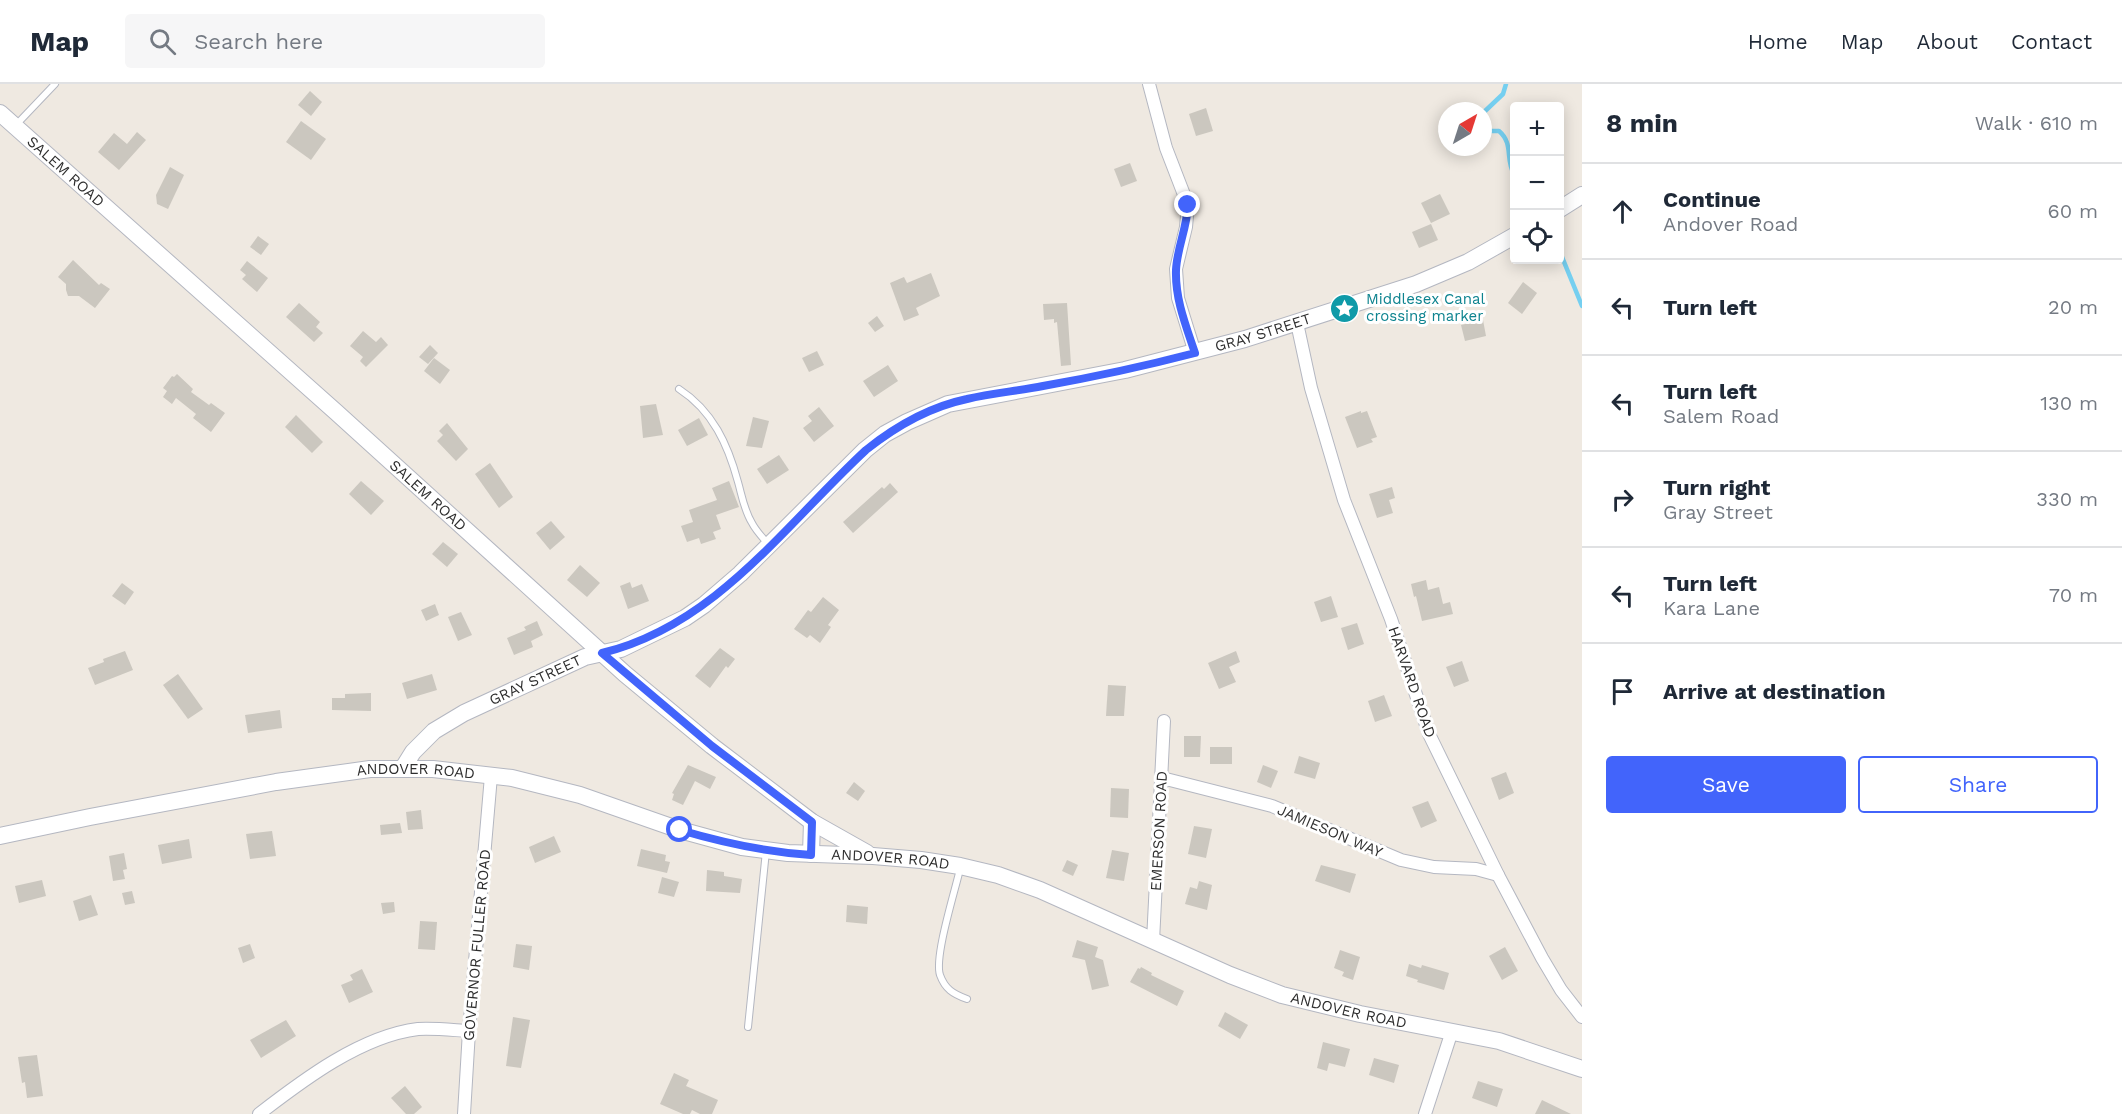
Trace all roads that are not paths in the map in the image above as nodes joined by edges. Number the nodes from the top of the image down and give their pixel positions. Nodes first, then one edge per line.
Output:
1 (56, 84) edge
2 (1149, 84) edge
3 (0, 113) edge
4 (15, 127) junction
5 (1582, 195) edge
6 (1564, 206) edge
7 (1510, 240) edge
8 (1298, 323) junction
9 (1195, 353) junction
10 (679, 389) dead end
11 (770, 545) junction
12 (602, 653) junction
13 (1164, 721) dead end
14 (403, 768) junction
15 (491, 776) junction
16 (1162, 778) junction
17 (812, 822) junction
18 (0, 836) edge
19 (766, 851) junction
20 (811, 855) junction
21 (873, 856) junction
22 (960, 866) junction
23 (1498, 875) junction
24 (1153, 941) junction
25 (967, 999) dead end
26 (1582, 1017) edge
27 (747, 1027) dead end
28 (469, 1031) junction
29 (1452, 1032) junction
30 (1582, 1069) edge
31 (258, 1114) edge
32 (464, 1114) edge
33 (1425, 1114) edge

1 - 4 lane
2 - 9 street
3 - 4 main road, SALEM ROAD
4 - 12 main road, SALEM ROAD
5 - 6 main road
7 - 8 main road, GRAY STREET
8 - 9 main road, GRAY STREET
8 - 23 street, HARVARD ROAD
9 - 11 main road, GRAY STREET
10 - 11 lane
11 - 12 main road, GRAY STREET
12 - 14 main road, GRAY STREET
12 - 17 main road, SALEM ROAD
13 - 16 street, EMERSON ROAD
14 - 15 main road, ANDOVER ROAD
14 - 18 main road, ANDOVER ROAD
15 - 19 main road, ANDOVER ROAD
15 - 28 street, GOVERNOR FULLER ROAD
16 - 23 street, JAMIESON WAY
16 - 24 street, EMERSON ROAD
17 - 20 main road
17 - 21 main road, SALEM ROAD
19 - 20 main road, ANDOVER ROAD
19 - 27 lane
20 - 21 main road, ANDOVER ROAD
21 - 22 main road, ANDOVER ROAD
22 - 24 main road, ANDOVER ROAD
22 - 25 lane
23 - 26 street, HARVARD ROAD
24 - 29 main road, ANDOVER ROAD
28 - 31 street
28 - 32 street, GOVERNOR FULLER ROAD
29 - 30 main road, ANDOVER ROAD
29 - 33 street

